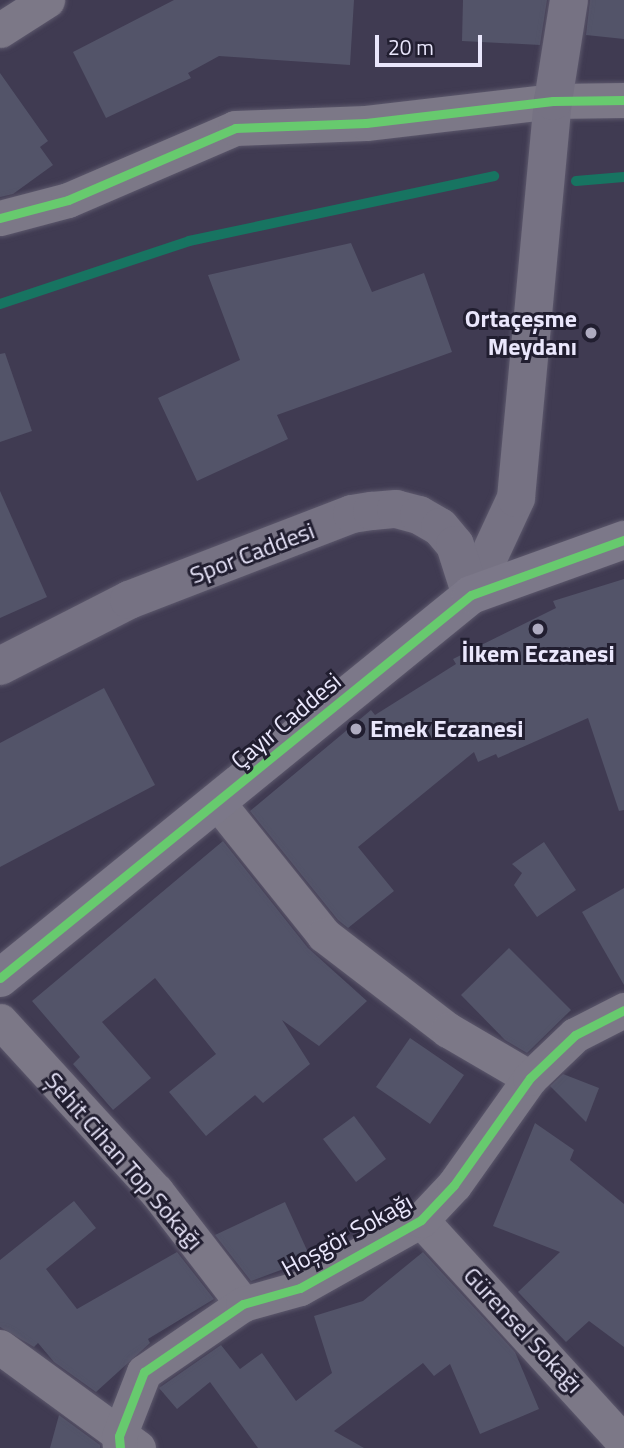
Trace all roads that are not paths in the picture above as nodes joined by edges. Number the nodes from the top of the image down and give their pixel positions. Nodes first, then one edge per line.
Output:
1 (47, 0) edge
2 (569, 0) edge
3 (0, 30) edge
4 (624, 100) edge
5 (553, 101) junction
6 (0, 218) edge
7 (624, 540) edge
8 (471, 595) junction
9 (0, 666) edge
10 (218, 803) junction
11 (0, 978) edge
12 (624, 1010) edge
13 (0, 1021) edge
14 (530, 1078) junction
15 (421, 1220) junction
16 (243, 1304) junction
17 (0, 1347) edge
18 (624, 1442) edge
19 (126, 1444) edge

1 - 3 street
2 - 5 street
4 - 5 street
5 - 6 street
5 - 8 street
7 - 8 main road, Çayır Caddesi
8 - 9 street, Spor Caddesi
8 - 10 main road, Çayır Caddesi
10 - 11 main road, Çayır Caddesi
10 - 14 street
12 - 14 street, Hoşgör Sokağı
13 - 16 street, Şehit Cihan Top Sokağı
14 - 15 street, Hoşgör Sokağı
15 - 16 street, Hoşgör Sokağı
15 - 18 street, Gürensel Sokağı
16 - 19 street, Hoşgör Sokağı
17 - 19 street

